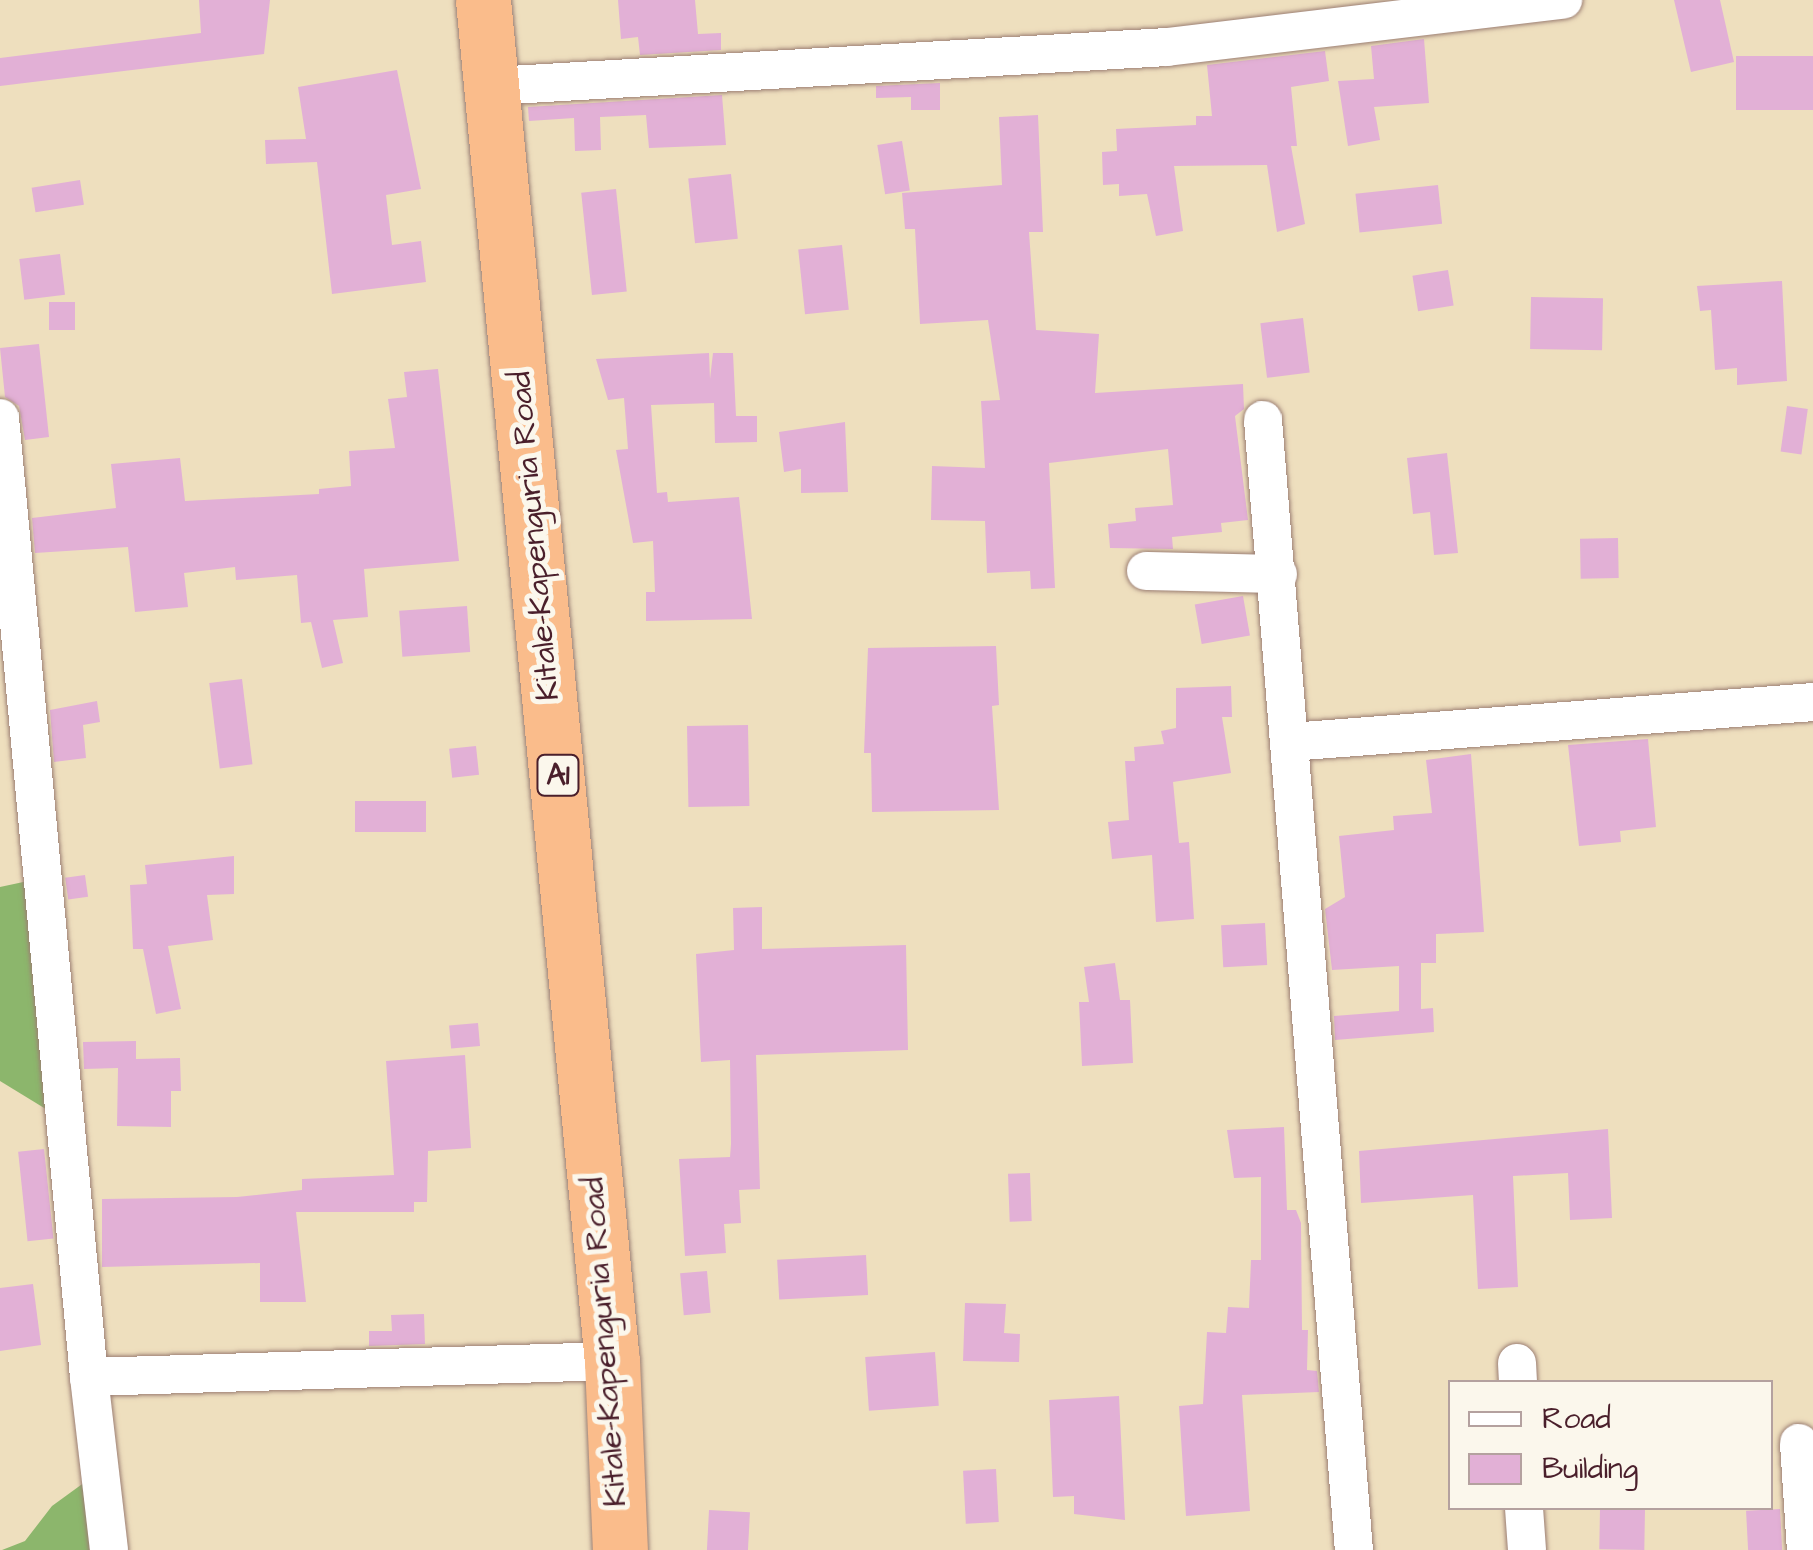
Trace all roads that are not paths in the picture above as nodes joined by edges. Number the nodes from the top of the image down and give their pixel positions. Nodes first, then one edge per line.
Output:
1 (483, 0) edge
2 (1562, 0) edge
3 (493, 86) junction
4 (0, 418) edge
5 (1264, 420) dead end
6 (1146, 571) dead end
7 (1278, 574) junction
8 (1813, 702) edge
9 (1290, 742) junction
10 (612, 1361) junction
11 (89, 1377) junction
12 (1799, 1443) dead end
13 (1524, 1510) edge
14 (109, 1550) edge
15 (620, 1550) edge
16 (1354, 1550) edge
17 (1527, 1550) edge
18 (1806, 1550) edge

1 - 3 highway, Kitale-Kapenguria Road / A1
2 - 3 street
3 - 10 highway, Kitale-Kapenguria Road / A1
4 - 11 street
5 - 7 street
6 - 7 street
7 - 9 street
8 - 9 street
9 - 16 street
10 - 11 street
10 - 15 highway, Kitale-Kapenguria Road / A1
11 - 14 street
12 - 18 street
13 - 17 street

